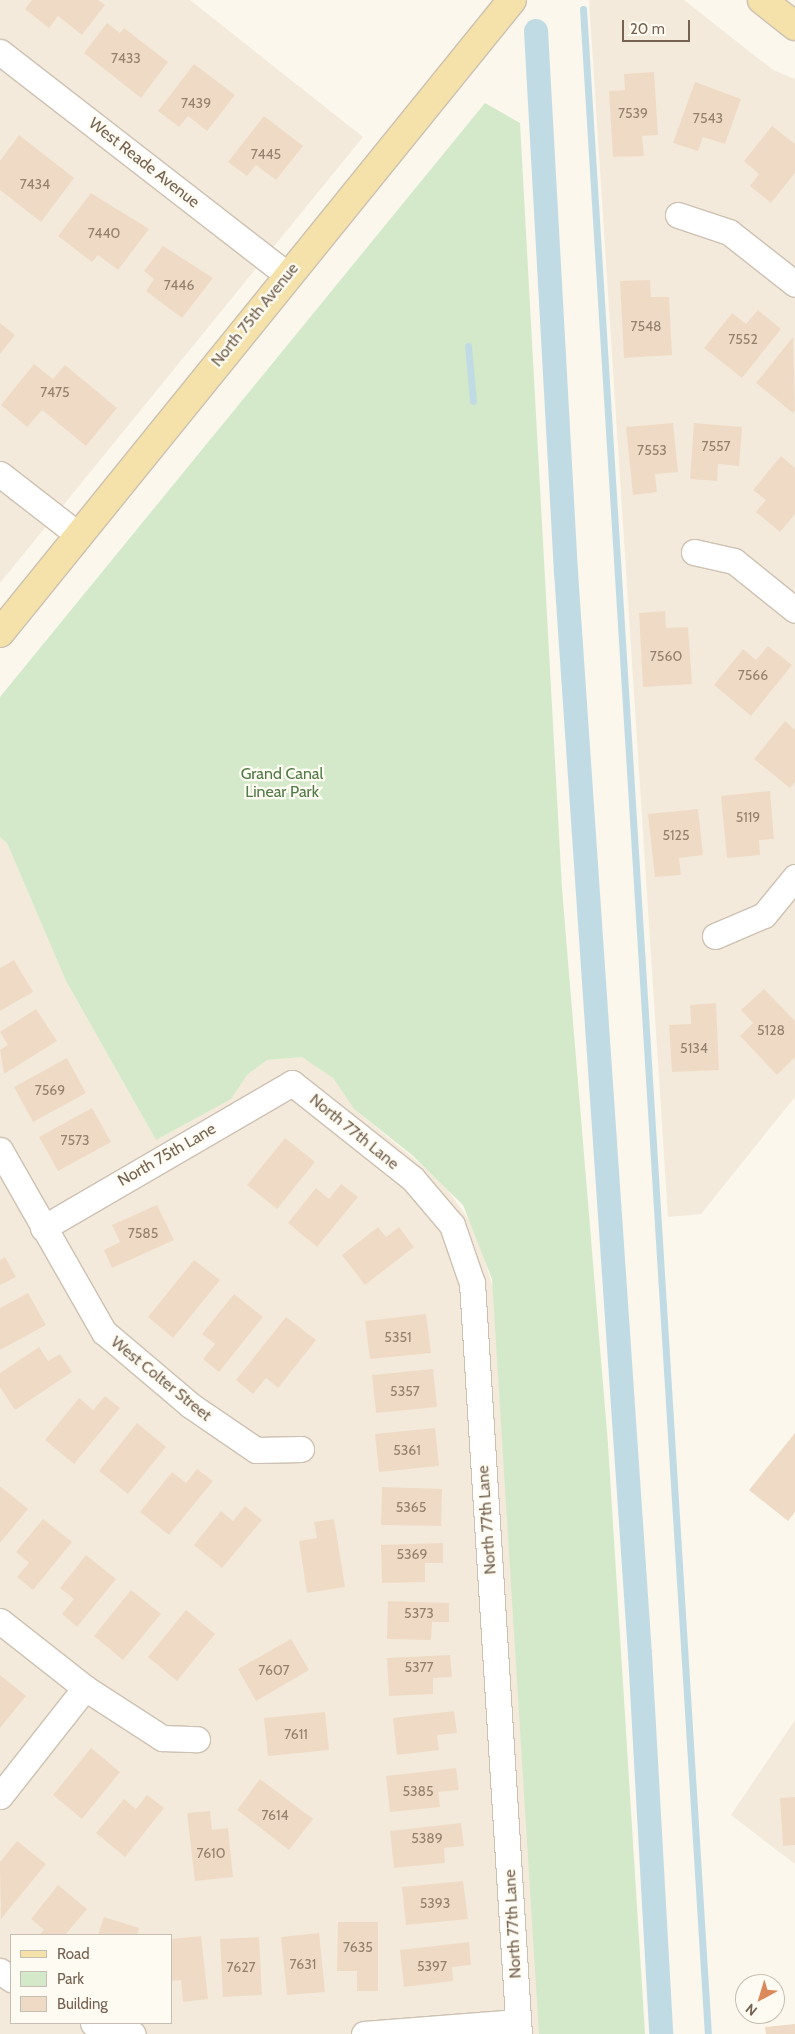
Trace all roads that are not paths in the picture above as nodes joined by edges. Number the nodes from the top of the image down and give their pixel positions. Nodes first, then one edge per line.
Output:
1 (512, 0) edge
2 (762, 0) edge
3 (795, 26) edge
4 (0, 52) edge
5 (678, 215) dead end
6 (287, 275) junction
7 (795, 284) edge
8 (0, 474) edge
9 (77, 534) junction
10 (694, 552) dead end
11 (795, 610) edge
12 (0, 633) edge
13 (795, 877) edge
14 (715, 936) dead end
15 (292, 1083) joint
16 (0, 1150) edge
17 (43, 1228) junction
18 (301, 1450) dead end
19 (0, 1621) edge
20 (85, 1688) junction
21 (197, 1739) dead end
22 (0, 1796) edge
23 (97, 2024) edge
24 (519, 2028) edge
25 (133, 2034) edge
26 (364, 2034) edge

1 - 6 main road, North 75th Avenue
2 - 3 main road
4 - 6 street, West Reade Avenue
5 - 7 street
6 - 9 main road, North 75th Avenue
8 - 9 street
9 - 12 main road, North 75th Avenue
10 - 11 street
13 - 14 street
15 - 17 street, North 75th Lane
15 - 24 street, North 77th Lane
16 - 17 street, West Colter Street
17 - 18 street, West Colter Street
19 - 20 street
20 - 21 street
20 - 22 street
23 - 25 street
24 - 26 street

